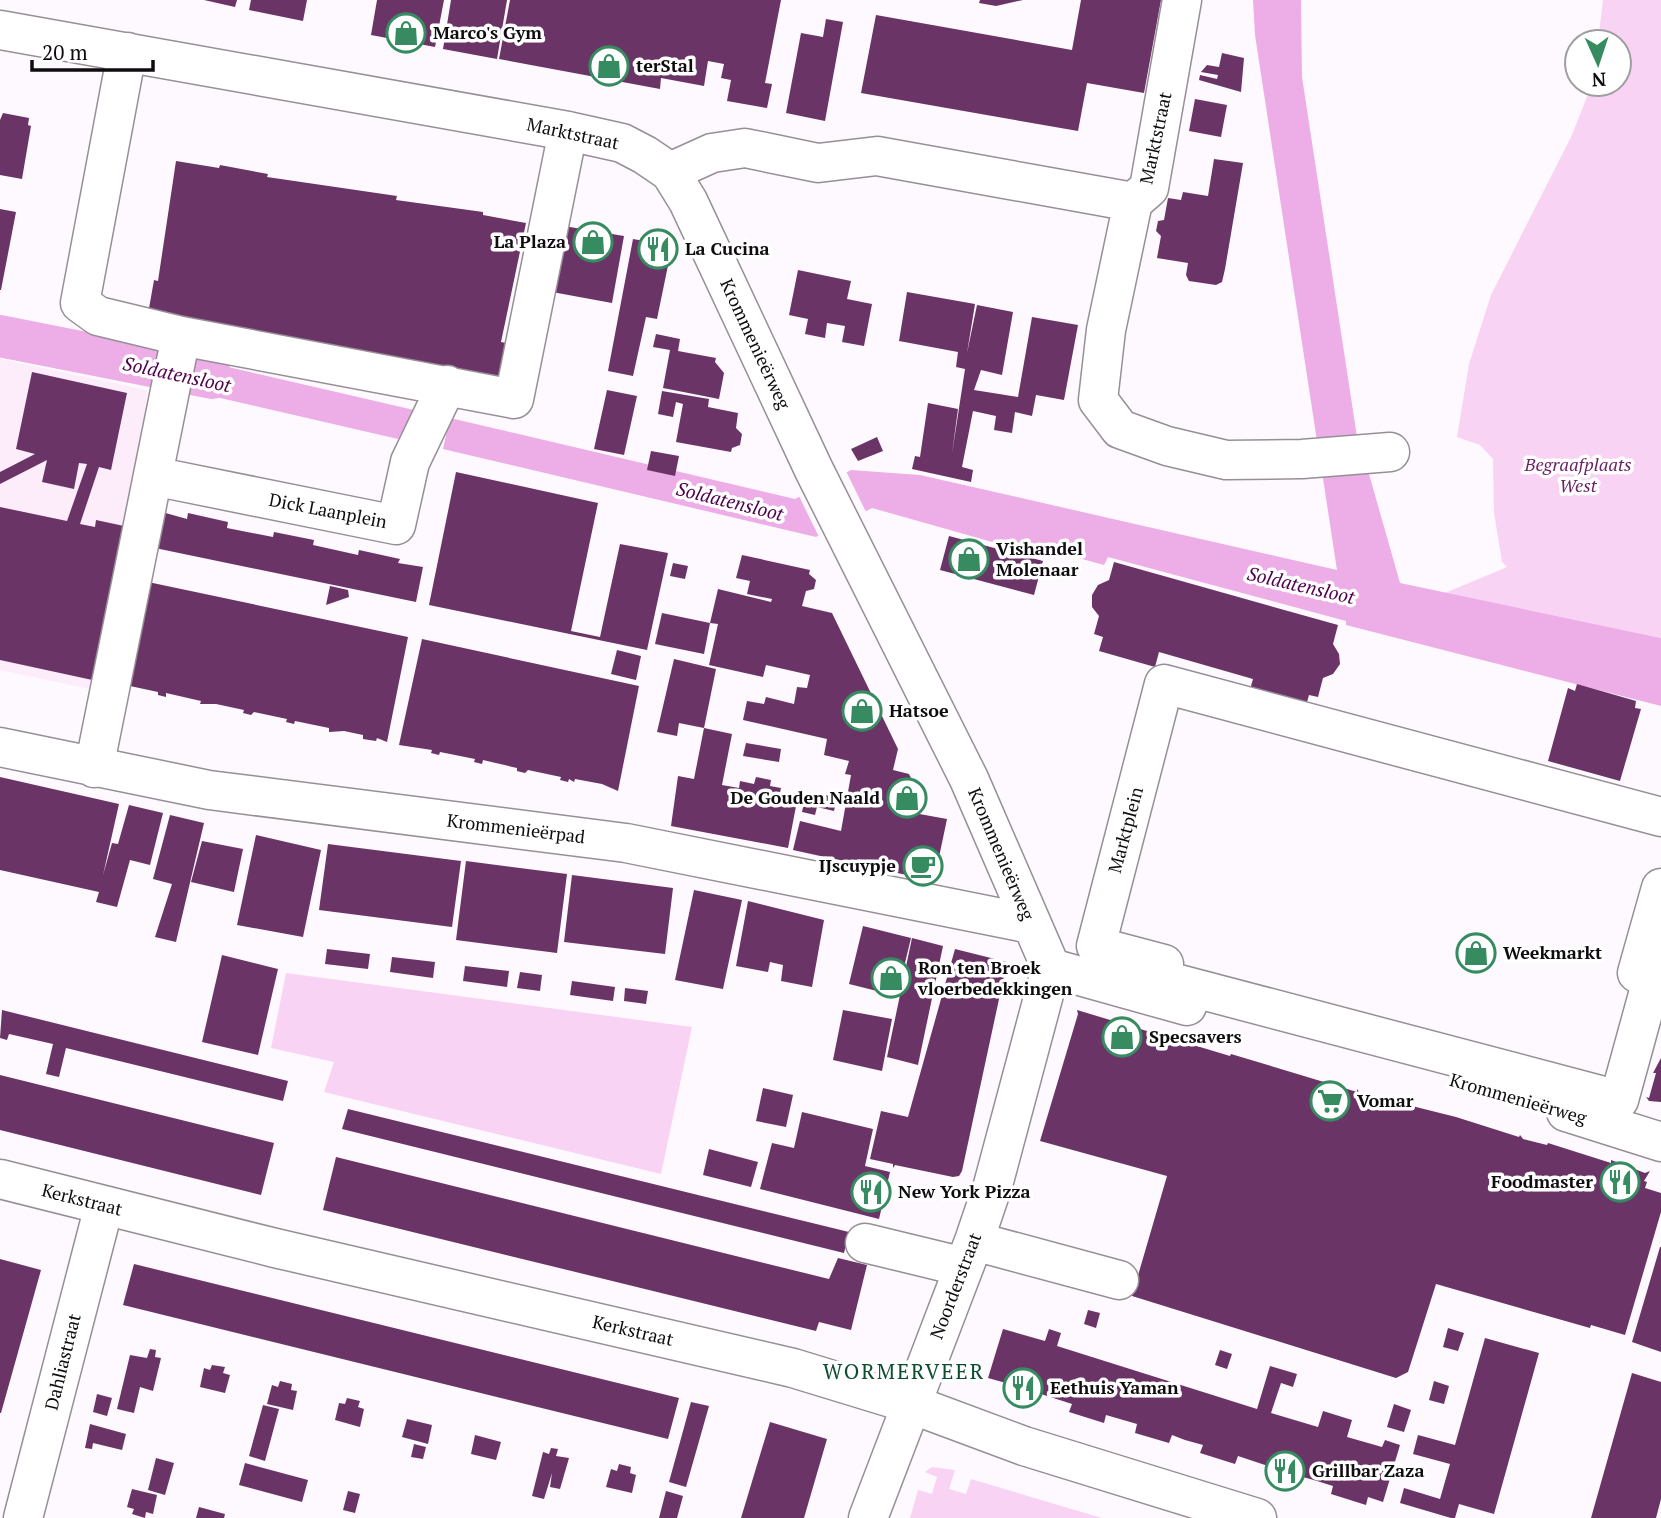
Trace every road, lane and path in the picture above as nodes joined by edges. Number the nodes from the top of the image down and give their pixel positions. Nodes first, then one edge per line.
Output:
1 (1182, 0) edge
2 (0, 30) edge
3 (127, 52) junction
4 (568, 131) junction
5 (670, 172) junction
6 (1133, 202) junction
7 (178, 348) junction
8 (440, 399) junction
9 (1390, 452) dead end
10 (153, 476) junction
11 (0, 747) edge
12 (94, 768) junction
13 (1661, 817) edge
14 (1661, 888) edge
15 (1031, 924) junction
16 (1661, 947) edge
17 (1051, 968) junction
18 (1600, 1108) junction
19 (1661, 1142) edge
20 (0, 1179) edge
21 (104, 1206) junction
22 (865, 1243) dead end
23 (969, 1254) junction
24 (1119, 1280) dead end
25 (911, 1404) junction
26 (23, 1518) edge
27 (868, 1518) edge
28 (1257, 1518) edge

1 - 6 street, Marktstraat
2 - 3 street, Marktstraat
3 - 4 street, Marktstraat
3 - 7 street
4 - 5 street, Marktstraat
4 - 8 street
5 - 6 street, Marktstraat
5 - 15 street, Krommenieërweg
6 - 9 street
7 - 8 street
7 - 10 street
8 - 10 street, Dick Laanplein
10 - 12 street
11 - 12 street, Krommenieërpad
12 - 15 street, Krommenieërpad
13 - 18 street, Marktplein
14 - 18 street
15 - 17 street, Krommenieërweg
16 - 18 street
17 - 18 street, Krommenieërweg
17 - 23 street, Noorderstraat
18 - 19 street, Krommenieërweg
20 - 21 street, Kerkstraat
21 - 25 street, Kerkstraat
21 - 26 street, Dahliastraat
22 - 23 street
23 - 24 street
23 - 25 street, Noorderstraat
25 - 27 street, Noorderstraat
25 - 28 street, Kerkstraat

